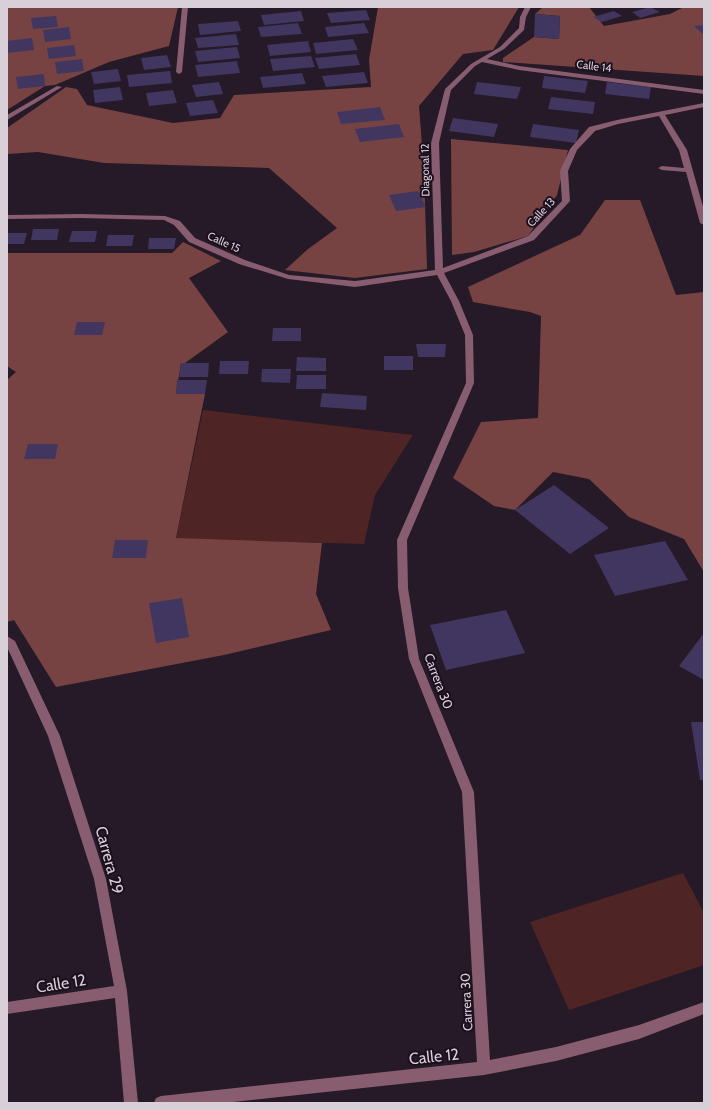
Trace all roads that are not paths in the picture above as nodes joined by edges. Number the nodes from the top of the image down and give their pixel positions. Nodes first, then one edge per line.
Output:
1 (185, 7) edge
2 (528, 7) edge
3 (481, 60) junction
4 (179, 72) dead end
5 (59, 87) dead end
6 (704, 92) edge
7 (704, 105) edge
8 (661, 114) junction
9 (7, 118) edge
10 (662, 168) dead end
11 (688, 170) junction
12 (7, 217) edge
13 (704, 223) edge
14 (439, 272) junction
15 (7, 640) edge
16 (121, 991) junction
17 (7, 1008) edge
18 (704, 1008) edge
19 (484, 1068) junction
20 (131, 1103) edge
21 (161, 1103) edge

1 - 4 street
2 - 3 street, Diagonal 12
3 - 6 street, Calle 14
3 - 14 street, Diagonal 12
5 - 9 street
7 - 8 street, Calle 13
8 - 11 street
8 - 14 street, Calle 13
10 - 11 street
11 - 13 street
12 - 14 street, Calle 15
14 - 19 street, Carrera 30
15 - 16 street, Carrera 29
16 - 17 street, Calle 12
16 - 20 street, Carrera 29
18 - 19 street, Calle 12
19 - 21 street, Calle 12

